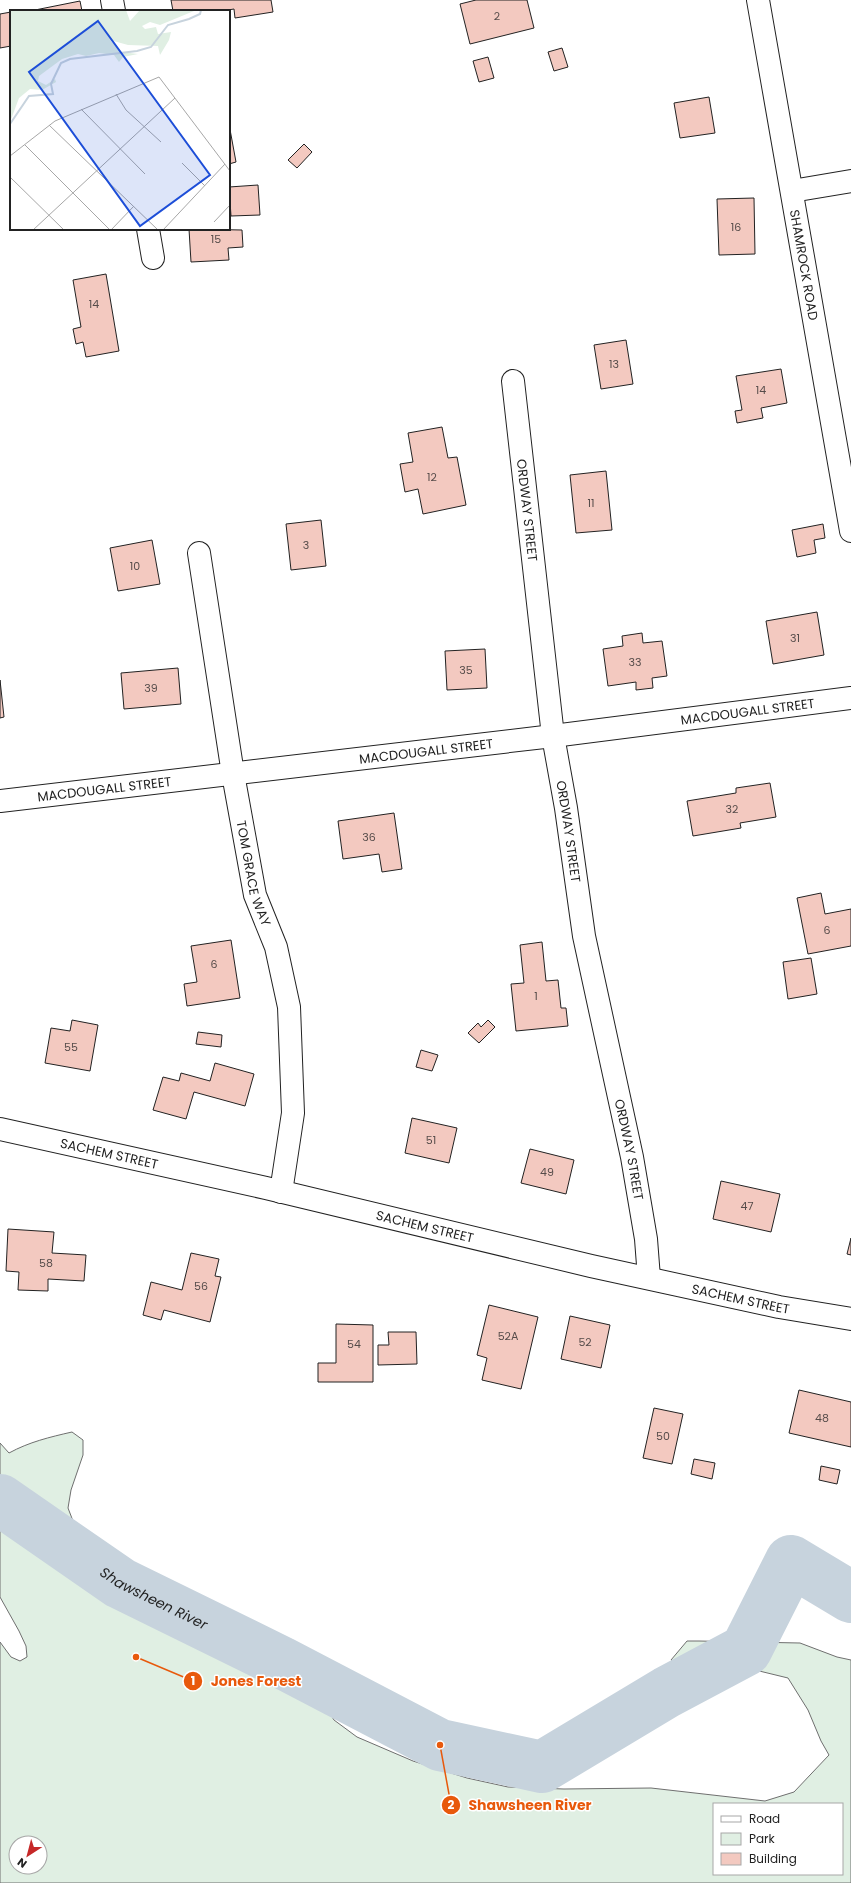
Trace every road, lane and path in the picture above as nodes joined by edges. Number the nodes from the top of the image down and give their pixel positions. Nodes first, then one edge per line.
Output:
1 (112, 0) edge
2 (758, 0) edge
3 (114, 10) edge
4 (851, 181) edge
5 (792, 192) junction
6 (148, 230) edge
7 (153, 258) dead end
8 (513, 381) dead end
9 (851, 530) edge
10 (199, 553) dead end
11 (851, 698) edge
12 (553, 736) junction
13 (234, 774) junction
14 (0, 801) edge
15 (0, 1129) edge
16 (281, 1192) junction
17 (649, 1278) junction
18 (851, 1319) edge

1 - 3 street
2 - 5 street, SHAMROCK ROAD
4 - 5 street
5 - 9 street, SHAMROCK ROAD
6 - 7 street
8 - 12 street, ORDWAY STREET
10 - 13 street, TOM GRACE WAY
11 - 12 street, MACDOUGALL STREET
12 - 13 street, MACDOUGALL STREET
12 - 17 street, ORDWAY STREET
13 - 14 street, MACDOUGALL STREET
13 - 16 street, TOM GRACE WAY
15 - 16 street, SACHEM STREET
16 - 17 street, SACHEM STREET
17 - 18 street, SACHEM STREET

